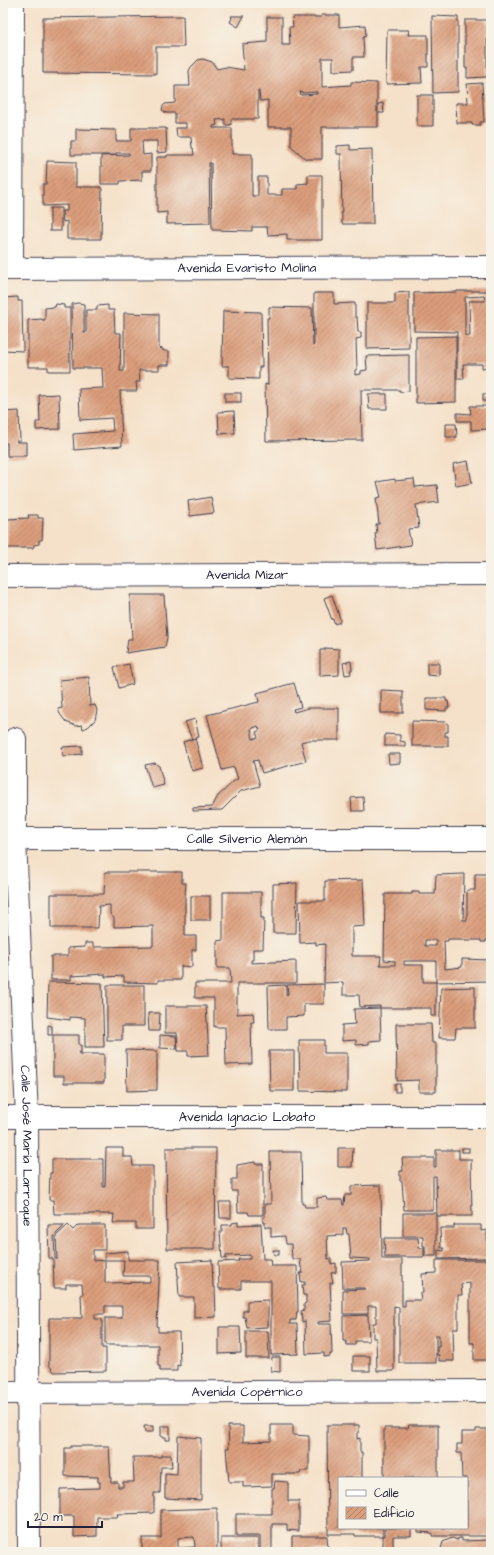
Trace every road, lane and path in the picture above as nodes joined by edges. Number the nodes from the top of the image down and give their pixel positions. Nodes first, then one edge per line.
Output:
1 (13, 3) edge
2 (491, 267) edge
3 (7, 268) edge
4 (491, 574) edge
5 (3, 576) edge
6 (15, 739) dead end
7 (491, 838) edge
8 (9, 839) edge
9 (3, 1117) edge
10 (27, 1117) junction
11 (491, 1117) edge
12 (491, 1391) edge
13 (28, 1393) junction
14 (3, 1394) edge
15 (29, 1552) edge

1 - 3 street
2 - 3 street, Avenida Evaristo Molina
4 - 5 street, Avenida Mizar
6 - 8 street, Calle José María Larroque
7 - 8 street, Calle Silverio Alemán
8 - 10 street, Calle José María Larroque
9 - 10 street, Avenida Ignacio Lobato
10 - 11 street, Avenida Ignacio Lobato
10 - 13 street, Calle José María Larroque
12 - 13 street, Avenida Copérnico
13 - 14 street, Avenida Copérnico
13 - 15 street, Calle José María Larroque

